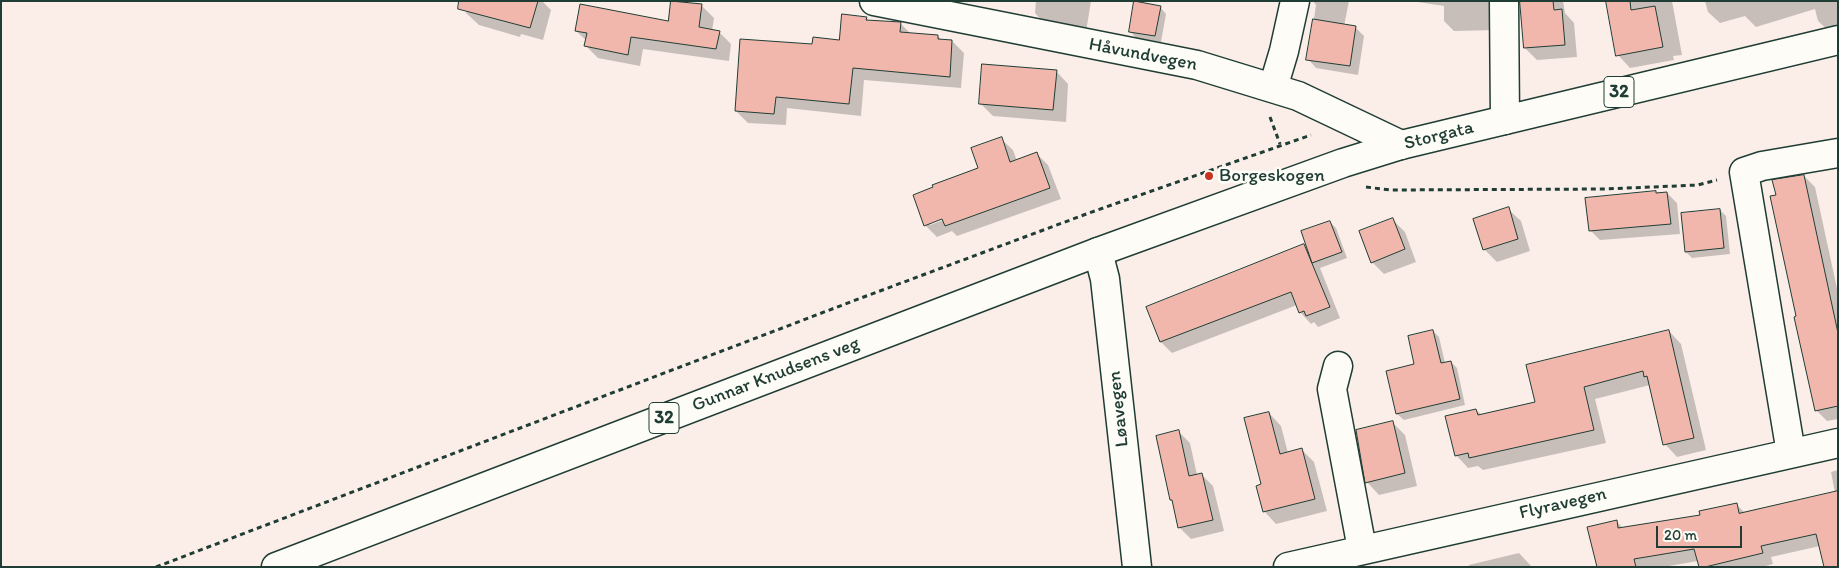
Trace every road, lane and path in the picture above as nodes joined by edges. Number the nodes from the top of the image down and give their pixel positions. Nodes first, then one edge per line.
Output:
1 (874, 1) edge
2 (1296, 1) edge
3 (1504, 1) edge
4 (1838, 40) edge
5 (1273, 88) junction
6 (1505, 120) junction
7 (1317, 135) dead end
8 (1401, 145) junction
9 (1838, 153) edge
10 (1744, 172) junction
11 (1364, 187) dead end
12 (1098, 252) junction
13 (1052, 270) joint
14 (1338, 366) dead end
15 (1838, 443) edge
16 (1791, 453) junction
17 (1362, 550) junction
18 (156, 567) edge
19 (276, 567) edge
20 (1137, 567) edge
21 (1288, 567) edge

1 - 5 main road, Håvundvegen
2 - 5 main road
3 - 6 main road
4 - 6 main road, Storgata / 32
5 - 8 main road, Håvundvegen
6 - 8 main road, Storgata / 32
7 - 18 path
8 - 12 main road, Storgata / 32
9 - 10 main road
10 - 11 path
10 - 16 main road
12 - 13 main road, Storgata / 32
12 - 20 main road, Løavegen
13 - 19 main road, Gunnar Knudsens veg / 32
14 - 17 main road
15 - 16 main road, Flyravegen
16 - 17 main road, Flyravegen
17 - 21 main road, Flyravegen

